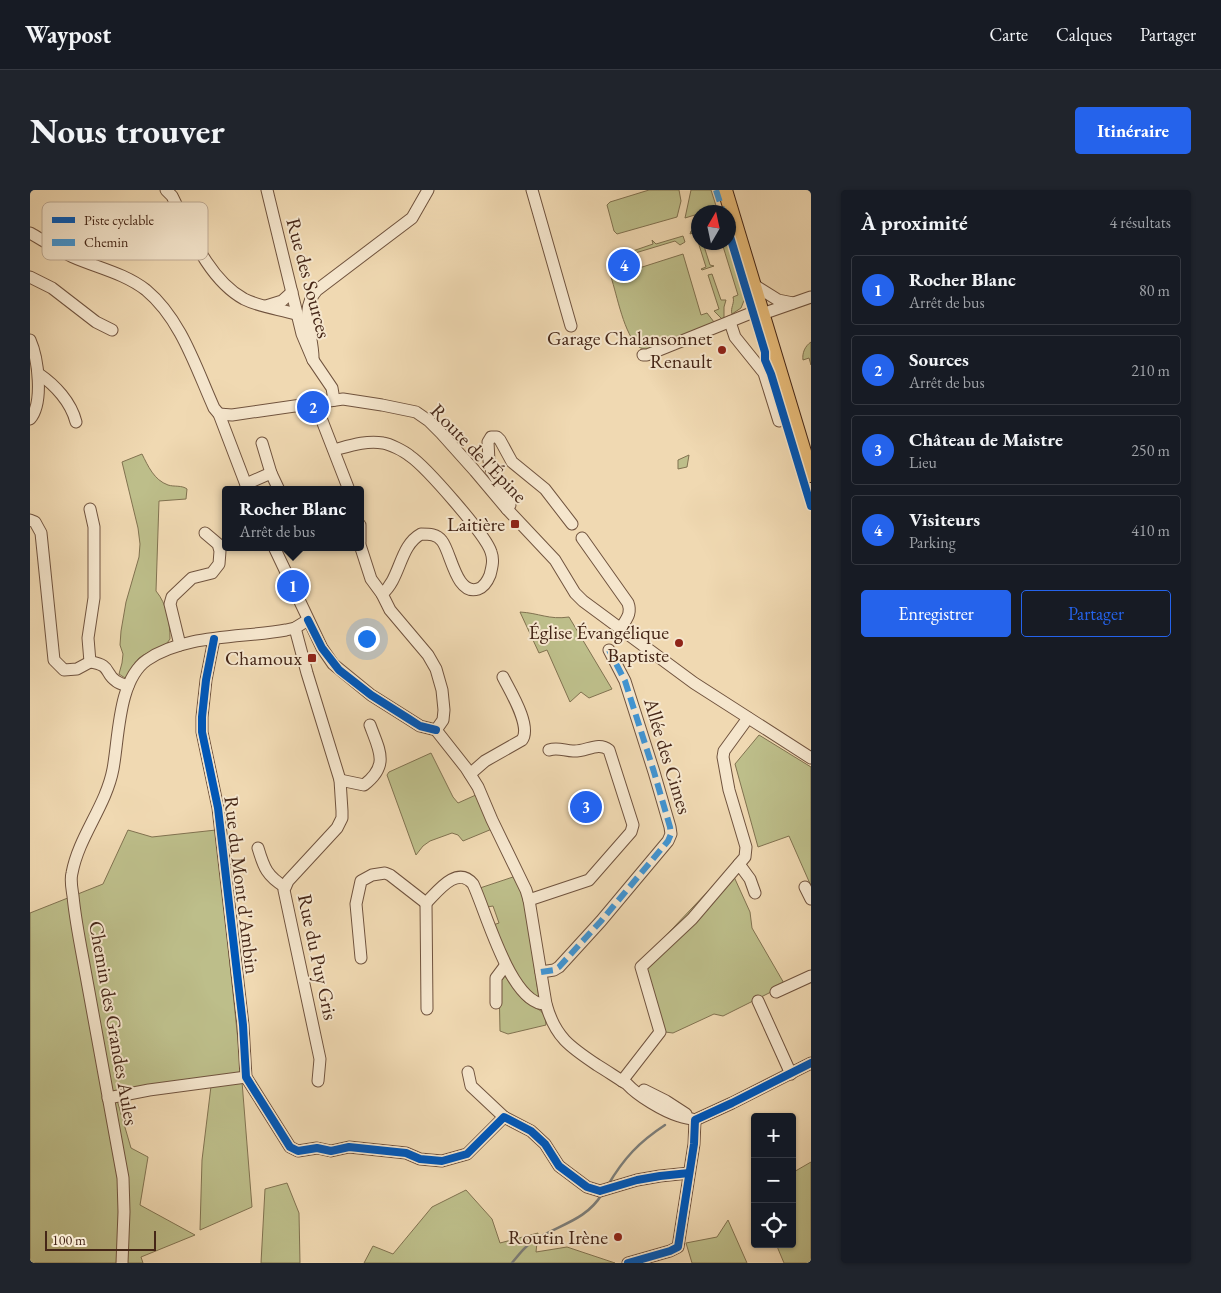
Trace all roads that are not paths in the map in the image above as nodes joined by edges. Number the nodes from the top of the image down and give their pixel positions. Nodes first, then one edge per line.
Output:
1 (267, 190) edge
2 (428, 190) edge
3 (532, 190) edge
4 (725, 190) edge
5 (30, 233) edge
6 (42, 240) edge
7 (81, 260) edge
8 (206, 260) edge
9 (30, 277) edge
10 (754, 285) junction
11 (292, 292) junction
12 (811, 297) edge
13 (794, 304) junction
14 (266, 306) junction
15 (762, 311) junction
16 (296, 314) junction
17 (730, 322) junction
18 (571, 326) dead end
19 (112, 330) dead end
20 (30, 340) edge
21 (643, 355) dead end
22 (313, 360) junction
23 (39, 374) junction
24 (334, 400) junction
25 (319, 402) junction
26 (219, 414) junction
27 (30, 419) edge
28 (779, 421) dead end
29 (76, 422) dead end
30 (262, 443) dead end
31 (334, 450) junction
32 (271, 473) junction
33 (811, 475) edge
34 (247, 486) edge
35 (249, 486) edge
36 (277, 486) edge
37 (348, 486) edge
38 (90, 509) dead end
39 (507, 509) junction
40 (30, 520) edge
41 (572, 524) dead end
42 (205, 533) dead end
43 (582, 538) dead end
44 (276, 551) edge
45 (362, 551) edge
46 (382, 594) junction
47 (308, 620) junction
48 (295, 628) junction
49 (621, 628) junction
50 (214, 639) junction
51 (180, 645) junction
52 (609, 650) dead end
53 (90, 662) junction
54 (503, 677) dead end
55 (128, 686) junction
56 (748, 718) junction
57 (370, 724) dead end
58 (436, 730) junction
59 (549, 750) dead end
60 (811, 758) edge
61 (470, 774) junction
62 (340, 780) junction
63 (258, 848) dead end
64 (739, 864) junction
65 (285, 887) junction
66 (805, 887) dead end
67 (755, 893) dead end
68 (811, 899) edge
69 (529, 900) junction
70 (426, 903) junction
71 (360, 958) dead end
72 (505, 966) junction
73 (541, 972) junction
74 (811, 976) edge
75 (776, 992) dead end
76 (758, 1001) dead end
77 (496, 1002) dead end
78 (546, 1004) junction
79 (428, 1009) dead end
80 (811, 1063) edge
81 (468, 1072) dead end
82 (791, 1074) junction
83 (246, 1077) junction
84 (318, 1081) dead end
85 (624, 1082) junction
86 (108, 1098) junction
87 (504, 1117) junction
88 (693, 1119) junction
89 (689, 1173) junction
90 (122, 1263) edge
91 (628, 1263) edge

1 - 11 street, Rue des Sources
2 - 22 street
3 - 18 street
4 - 10 main road
5 - 6 street
7 - 26 street
8 - 14 street
9 - 19 street
10 - 13 street
10 - 15 main road
11 - 14 street
11 - 16 street, Rue des Sources
12 - 13 street
13 - 15 street
14 - 16 street
15 - 17 street
15 - 33 main road
16 - 22 street, Rue des Sources
17 - 21 street
17 - 28 street
20 - 23 street
22 - 24 street, Rue des Sources
23 - 27 street
23 - 29 street
24 - 25 street, Route de l'Épine
24 - 39 street, Route de l'Épine
25 - 26 street, Route de l'Épine
25 - 31 street
26 - 34 street
30 - 32 street
31 - 37 street
31 - 46 street
32 - 35 street
32 - 36 street
38 - 53 street
39 - 41 street
39 - 49 street, Route de l'Épine
40 - 53 street
42 - 51 street
43 - 49 street
44 - 47 street
45 - 46 street
46 - 58 street
47 - 48 street
47 - 58 street
48 - 50 street, Chemin des Grandes Aules
48 - 62 street, Rue du Puy Gris
49 - 56 street, Route de l'Épine
50 - 51 street, Chemin des Grandes Aules
50 - 83 street, Rue du Mont d'Ambin
51 - 55 street, Chemin des Grandes Aules
52 - 73 street, Allée des Cimes
53 - 55 street
54 - 61 street
55 - 86 street, Chemin des Grandes Aules
56 - 60 street, Route de l'Épine
56 - 64 street
57 - 62 street
58 - 61 street
59 - 69 street
61 - 69 street
62 - 65 street, Rue du Puy Gris
63 - 65 street
64 - 67 street
64 - 85 street
65 - 84 street, Rue du Puy Gris
66 - 68 street
69 - 73 street
70 - 71 street
70 - 72 street
70 - 79 street
72 - 77 street
72 - 78 street
73 - 78 street
74 - 75 street
76 - 82 street
78 - 85 street
80 - 82 street
81 - 87 street
82 - 88 street
83 - 86 street
83 - 87 street
85 - 88 street
86 - 90 street, Chemin des Grandes Aules
87 - 89 street
88 - 89 street
89 - 91 street

